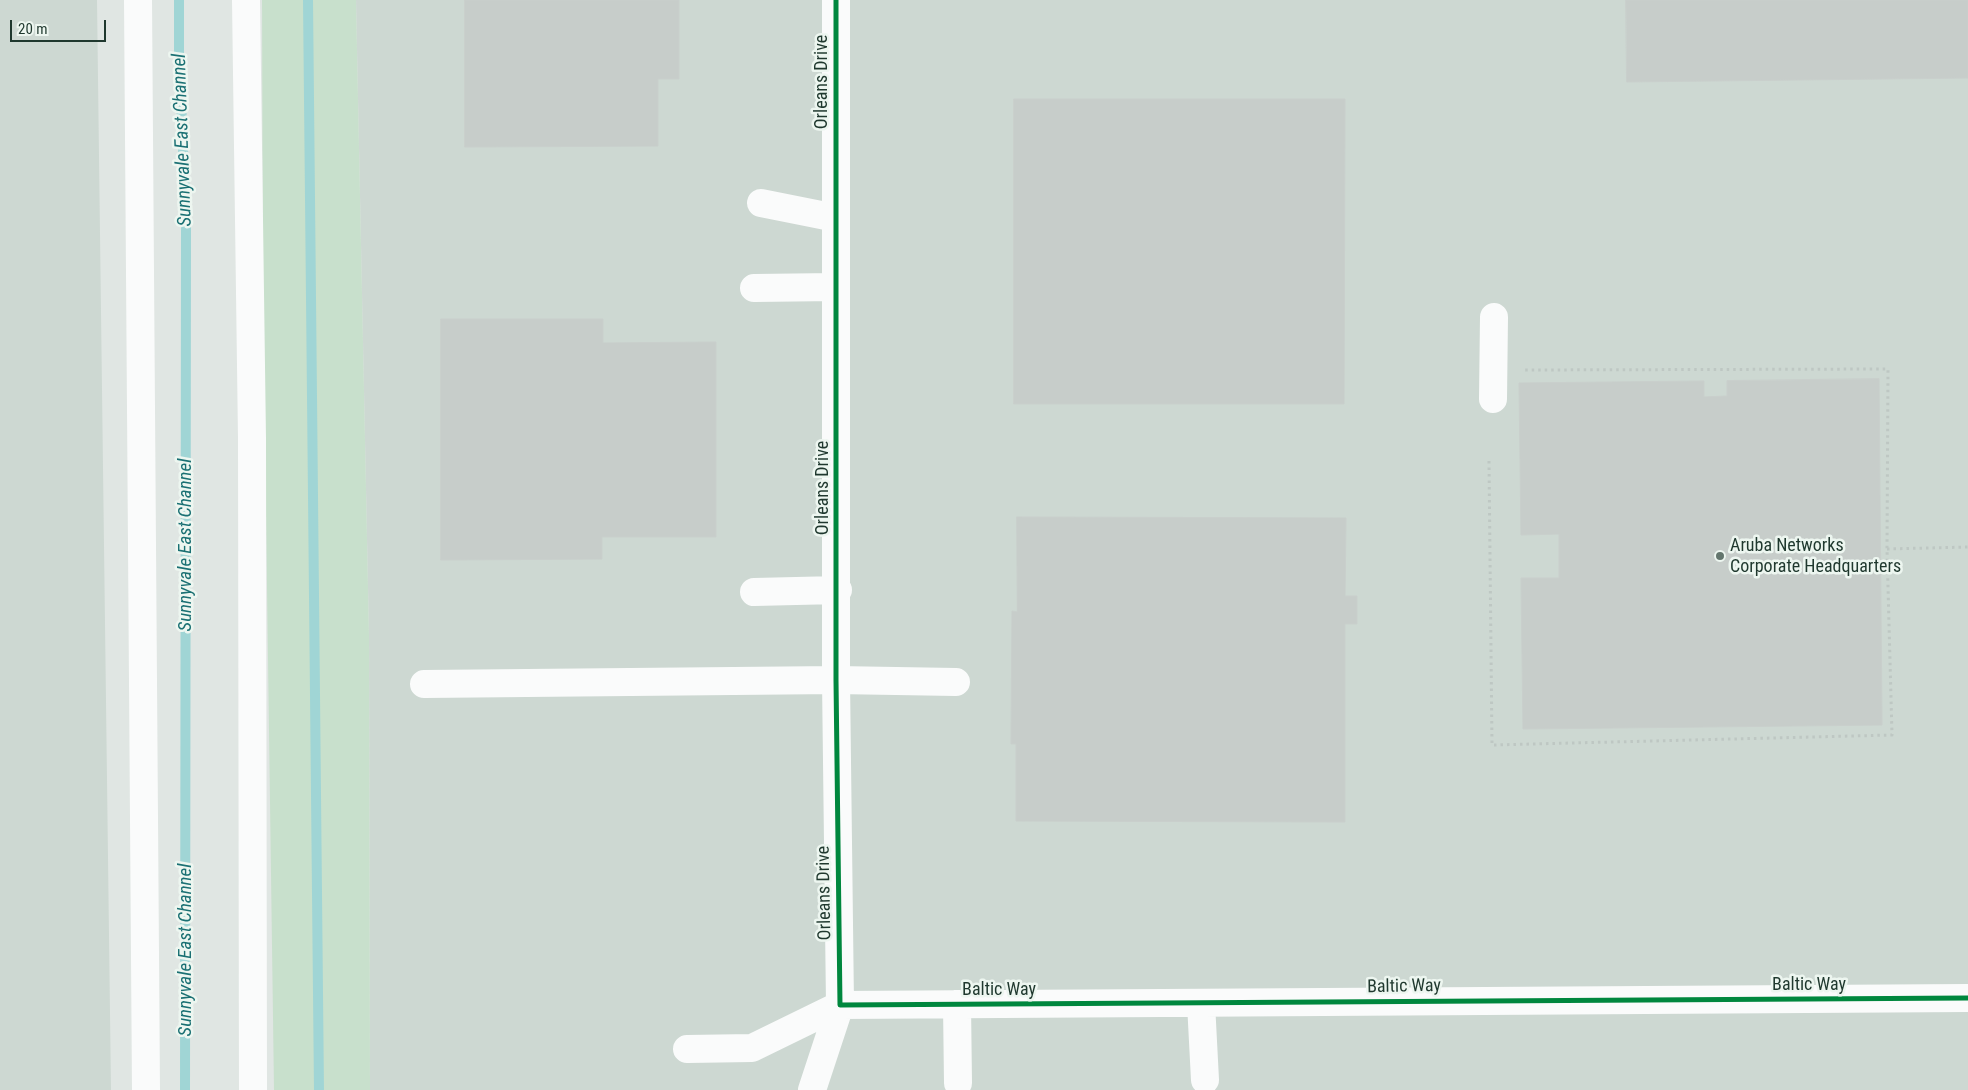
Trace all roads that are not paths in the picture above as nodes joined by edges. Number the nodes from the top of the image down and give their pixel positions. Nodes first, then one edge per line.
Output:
1 (138, 0) edge
2 (246, 0) edge
3 (836, 0) edge
4 (761, 203) dead end
5 (836, 218) junction
6 (836, 287) junction
7 (754, 288) dead end
8 (1494, 317) dead end
9 (1493, 399) dead end
10 (838, 590) junction
11 (754, 592) dead end
12 (836, 680) junction
13 (956, 682) dead end
14 (424, 684) dead end
15 (1968, 998) edge
16 (1201, 1003) junction
17 (957, 1004) junction
18 (840, 1005) junction
19 (687, 1049) dead end
20 (1205, 1080) dead end
21 (958, 1083) dead end
22 (146, 1090) edge
23 (253, 1090) edge
24 (812, 1090) edge

1 - 22 street
2 - 23 street
3 - 5 street, Orleans Drive
4 - 5 street
5 - 6 street, Orleans Drive
6 - 7 street
6 - 10 street, Orleans Drive
8 - 9 street
10 - 11 street
10 - 12 street, Orleans Drive
12 - 13 street
12 - 14 street
12 - 18 street, Orleans Drive
15 - 16 street, Baltic Way
16 - 17 street, Baltic Way
16 - 20 street
17 - 18 street, Baltic Way
17 - 21 street
18 - 19 street
18 - 24 street, Orleans Drive

